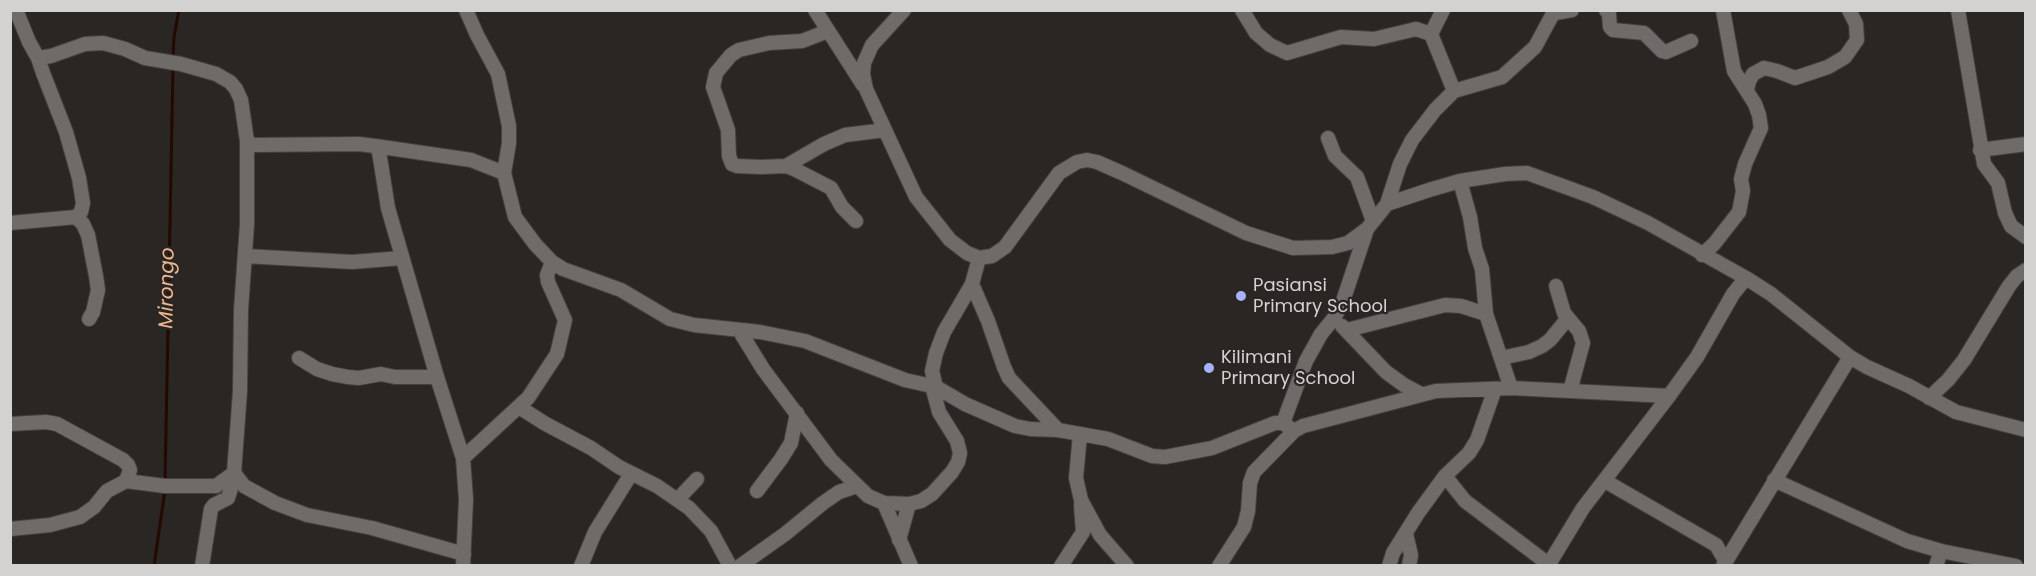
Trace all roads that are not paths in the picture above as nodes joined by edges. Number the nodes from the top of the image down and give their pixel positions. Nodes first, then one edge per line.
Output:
1 (16, 10) edge
2 (466, 10) edge
3 (814, 10) edge
4 (904, 10) edge
5 (1242, 10) edge
6 (1443, 10) edge
7 (1572, 10) edge
8 (1606, 10) edge
9 (1723, 10) edge
10 (1958, 10) edge
11 (1555, 12) edge
12 (1853, 12) edge
13 (828, 31) junction
14 (1431, 33) junction
15 (1691, 41) dead end
16 (38, 58) junction
17 (866, 89) junction
18 (1747, 90) junction
19 (1454, 91) junction
20 (885, 130) junction
21 (1328, 138) dead end
22 (247, 141) junction
23 (2025, 144) edge
24 (375, 146) junction
25 (1980, 150) junction
26 (786, 166) junction
27 (504, 173) junction
28 (1460, 181) junction
29 (1388, 204) junction
30 (76, 217) junction
31 (856, 221) dead end
32 (10, 223) edge
33 (1370, 225) junction
34 (2025, 237) edge
35 (1702, 255) junction
36 (245, 256) junction
37 (402, 258) junction
38 (979, 258) junction
39 (552, 262) junction
40 (2025, 270) edge
41 (1746, 278) junction
42 (972, 284) junction
43 (1556, 286) dead end
44 (1486, 314) junction
45 (1334, 318) junction
46 (1568, 318) junction
47 (88, 319) dead end
48 (739, 330) junction
49 (1347, 330) junction
50 (1850, 357) junction
51 (299, 358) dead end
52 (1501, 358) junction
53 (437, 377) junction
54 (934, 387) junction
55 (1511, 388) junction
56 (1494, 389) junction
57 (1570, 391) junction
58 (1421, 394) junction
59 (1669, 396) junction
60 (1929, 398) junction
61 (519, 407) junction
62 (797, 412) junction
63 (10, 424) edge
64 (1288, 427) junction
65 (1058, 430) junction
66 (2025, 430) edge
67 (1080, 434) junction
68 (463, 458) junction
69 (232, 474) junction
70 (631, 474) junction
71 (1445, 476) junction
72 (697, 479) dead end
73 (1774, 480) junction
74 (126, 481) junction
75 (1605, 481) junction
76 (857, 486) junction
77 (757, 491) dead end
78 (678, 499) junction
79 (1081, 500) junction
80 (884, 503) junction
81 (909, 504) junction
82 (10, 530) edge
83 (1406, 534) junction
84 (899, 540) junction
85 (1941, 551) junction
86 (464, 560) edge
87 (1724, 564) edge
88 (1550, 565) edge
89 (202, 566) edge
90 (581, 566) edge
91 (730, 566) edge
92 (740, 566) edge
93 (911, 566) edge
94 (1061, 566) edge
95 (1127, 566) edge
96 (1219, 566) edge
97 (1389, 566) edge
98 (1409, 566) edge
99 (1936, 566) edge
100 (2016, 566) edge

1 - 16 street
2 - 27 street
3 - 13 street
4 - 17 street
5 - 14 street
6 - 14 street
7 - 11 street
8 - 15 street
9 - 18 street
10 - 25 street
11 - 19 street
12 - 18 street
13 - 17 street
13 - 26 street
14 - 19 street
16 - 22 street
16 - 30 street
17 - 20 street
18 - 35 street
19 - 29 street
20 - 26 street
20 - 38 street
21 - 33 street
22 - 24 street
22 - 36 street
23 - 25 street
24 - 27 street
24 - 37 street
25 - 34 street
26 - 31 street
27 - 39 street
28 - 29 street
28 - 35 street
28 - 44 street
29 - 33 street
30 - 32 street
30 - 47 street
33 - 38 street
33 - 45 street
35 - 41 street
36 - 37 street
36 - 69 street
37 - 53 street
38 - 42 street
39 - 48 street
39 - 61 street
40 - 60 street
41 - 50 street
41 - 59 street
42 - 54 street
42 - 65 street
43 - 46 street
44 - 49 street
44 - 52 street
45 - 49 street
45 - 64 street
46 - 52 street
46 - 57 street
48 - 54 street
48 - 62 street
49 - 58 street
50 - 60 street
50 - 73 street
51 - 53 street
52 - 55 street
53 - 68 street
54 - 65 street
54 - 81 street
55 - 56 street
55 - 57 street
56 - 58 street
56 - 71 street
57 - 59 street
58 - 64 street
59 - 75 street
60 - 66 street
61 - 68 street
61 - 70 street
62 - 76 street
62 - 77 street
63 - 74 street
64 - 67 street
64 - 96 street
65 - 67 street
67 - 79 street
68 - 86 street
69 - 74 street
69 - 86 street
69 - 89 street
70 - 78 street
70 - 90 street
71 - 83 street
71 - 88 street
72 - 78 street
73 - 85 street
73 - 87 street
74 - 82 street
75 - 87 street
75 - 88 street
76 - 80 street
76 - 92 street
78 - 91 street
79 - 94 street
79 - 95 street
80 - 81 street
80 - 84 street
81 - 84 street
83 - 97 street
83 - 98 street
84 - 93 street
85 - 99 street
85 - 100 street

